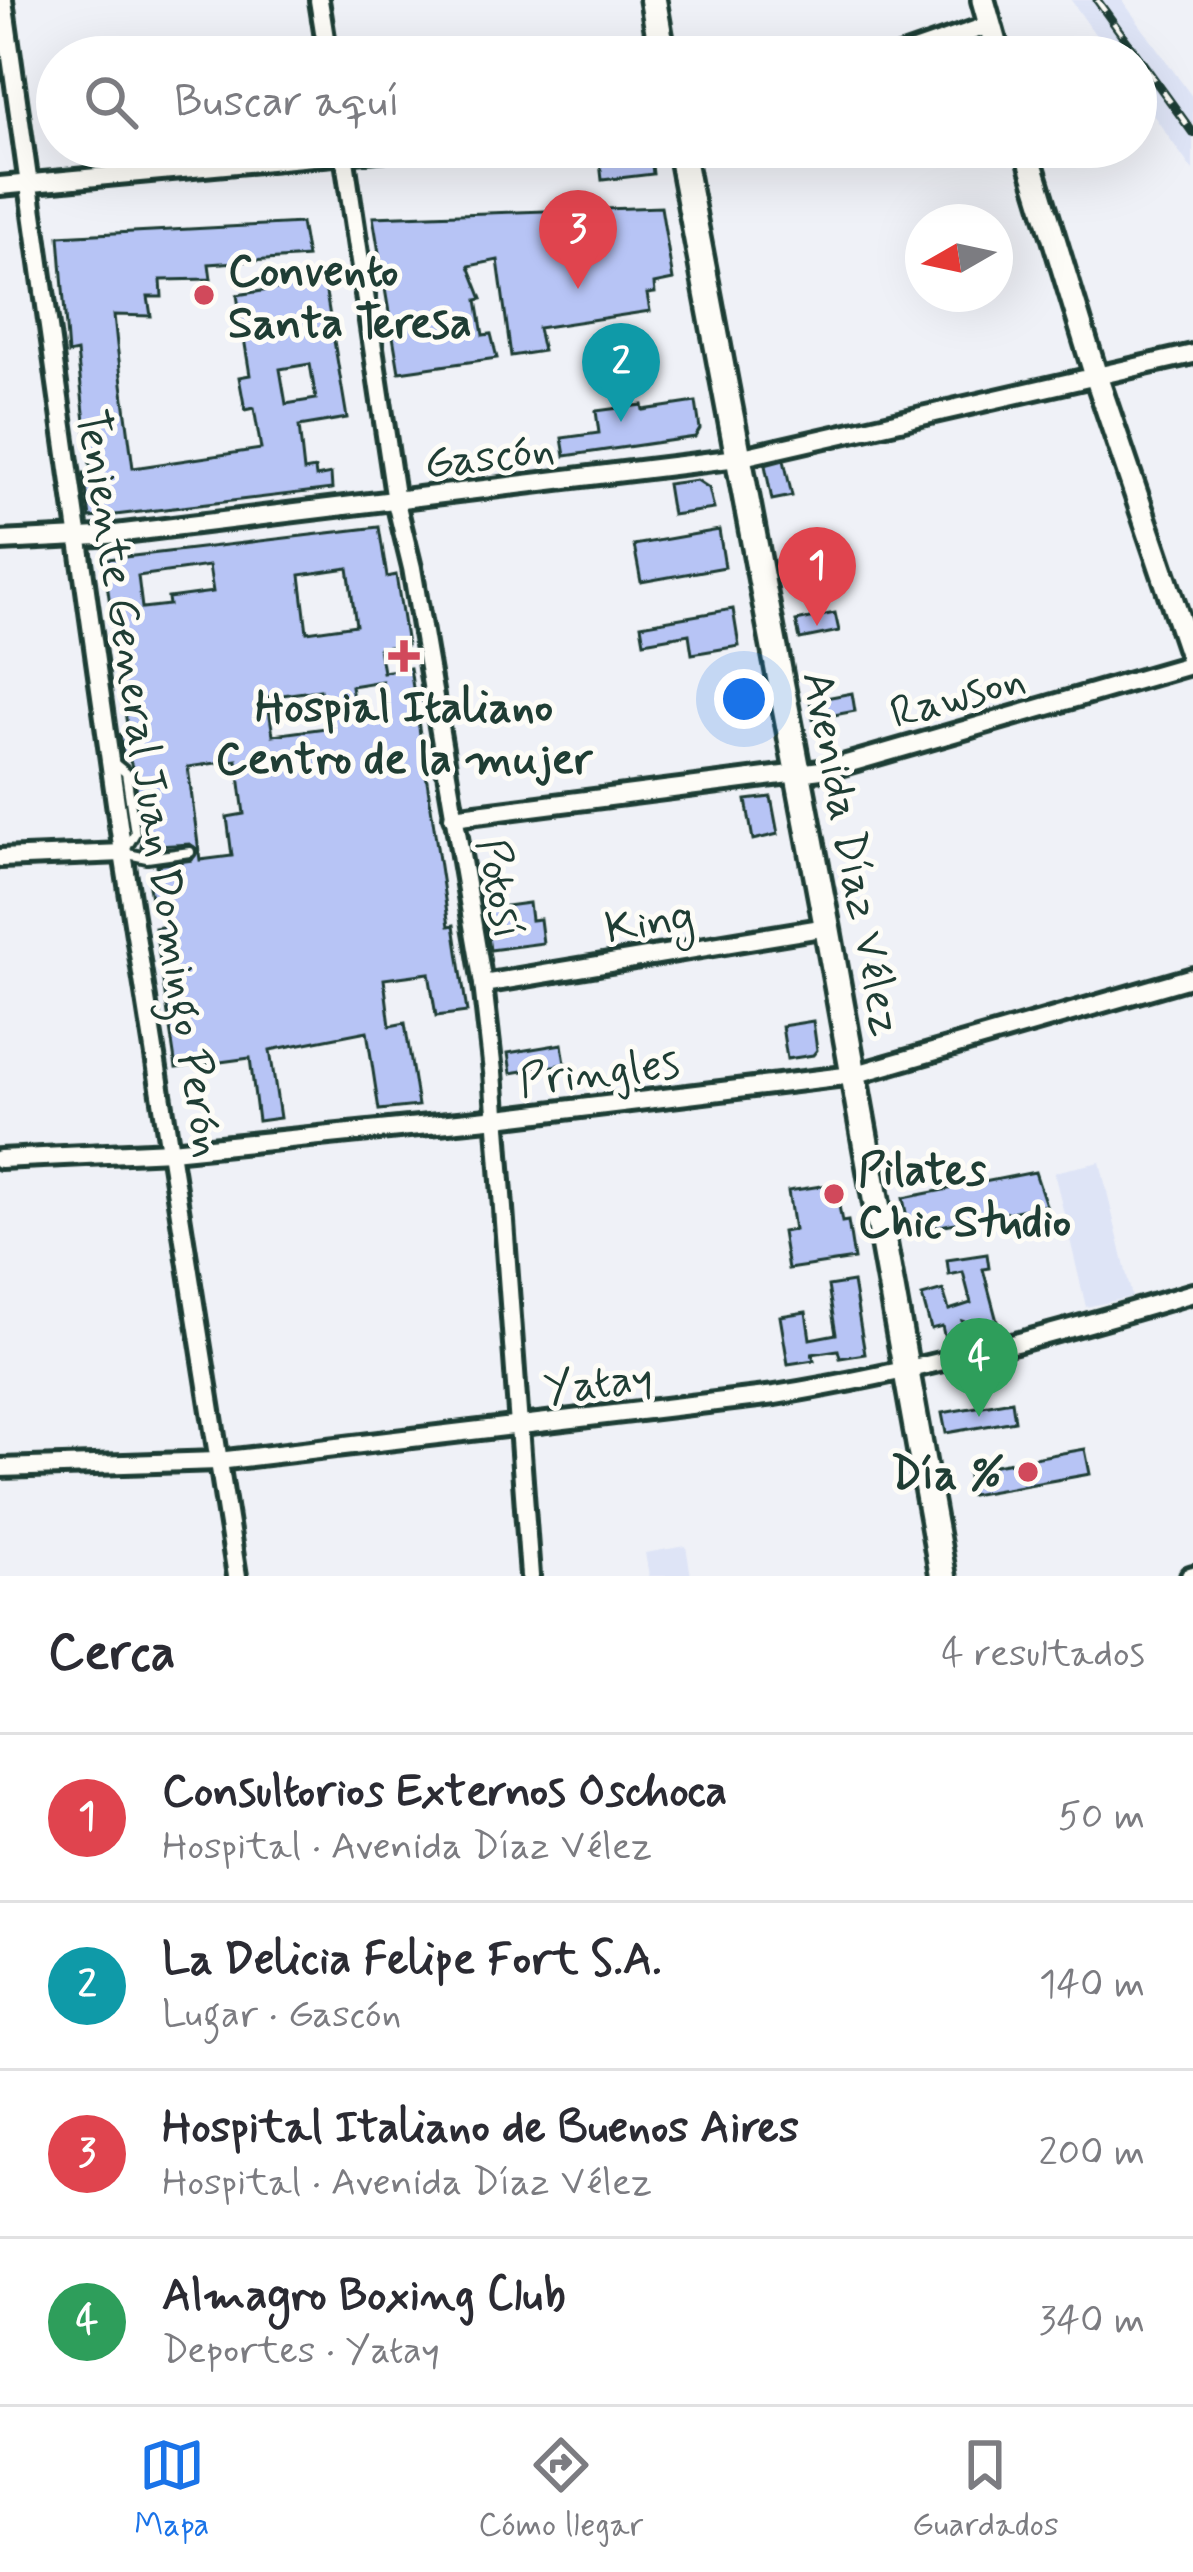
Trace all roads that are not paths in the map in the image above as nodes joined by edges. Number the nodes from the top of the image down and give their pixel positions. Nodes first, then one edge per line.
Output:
1 (3, 0) edge
2 (319, 0) edge
3 (653, 0) edge
4 (983, 0) edge
5 (989, 25) junction
6 (325, 36) edge
7 (659, 36) edge
8 (957, 36) edge
9 (992, 36) edge
10 (163, 168) edge
11 (347, 168) edge
12 (684, 168) edge
13 (1032, 168) edge
14 (29, 182) junction
15 (0, 186) edge
16 (1193, 354) edge
17 (1096, 376) junction
18 (738, 458) junction
19 (396, 502) junction
20 (77, 538) junction
21 (0, 541) edge
22 (1193, 663) edge
23 (797, 775) junction
24 (453, 817) junction
25 (190, 852) dead end
26 (123, 853) junction
27 (0, 858) edge
28 (827, 927) junction
29 (1193, 977) edge
30 (483, 984) junction
31 (853, 1075) junction
32 (499, 1118) junction
33 (171, 1151) junction
34 (0, 1159) edge
35 (1193, 1293) edge
36 (905, 1371) junction
37 (519, 1426) junction
38 (218, 1461) junction
39 (0, 1468) edge
40 (238, 1576) edge
41 (530, 1576) edge
42 (943, 1576) edge

1 - 14 street, Teniente General Juan Domingo Perón
2 - 6 street
3 - 7 main road
4 - 5 street
5 - 8 street
5 - 9 street
10 - 14 street
11 - 19 street, Potosí
12 - 18 main road, Avenida Díaz Vélez
13 - 17 street
14 - 15 street
14 - 20 street, Teniente General Juan Domingo Perón
16 - 17 street, Gascón
17 - 18 street, Gascón
17 - 22 street
18 - 19 street, Gascón
18 - 23 main road, Avenida Díaz Vélez
19 - 20 street, Gascón
19 - 24 street, Potosí
20 - 21 street, Gascón
20 - 26 street, Teniente General Juan Domingo Perón
22 - 23 street, Rawson
23 - 24 street, Rawson
23 - 28 main road, Avenida Díaz Vélez
24 - 30 street, Potosí
25 - 26 lane
26 - 27 street
26 - 33 street, Teniente General Juan Domingo Perón
28 - 30 street, King
28 - 31 main road, Avenida Díaz Vélez
29 - 31 street, Pringles
30 - 32 street, Potosí
31 - 32 street, Pringles
31 - 36 main road, Avenida Díaz Vélez
32 - 33 street, Pringles
32 - 37 street, Potosí
33 - 34 street, Pringles
33 - 38 street, Teniente General Juan Domingo Perón
35 - 36 street, Yatay
36 - 37 street, Yatay
36 - 42 main road, Avenida Díaz Vélez
37 - 38 street, Yatay
37 - 41 street, Potosí
38 - 39 street, Yatay
38 - 40 street, Teniente General Juan Domingo Perón

